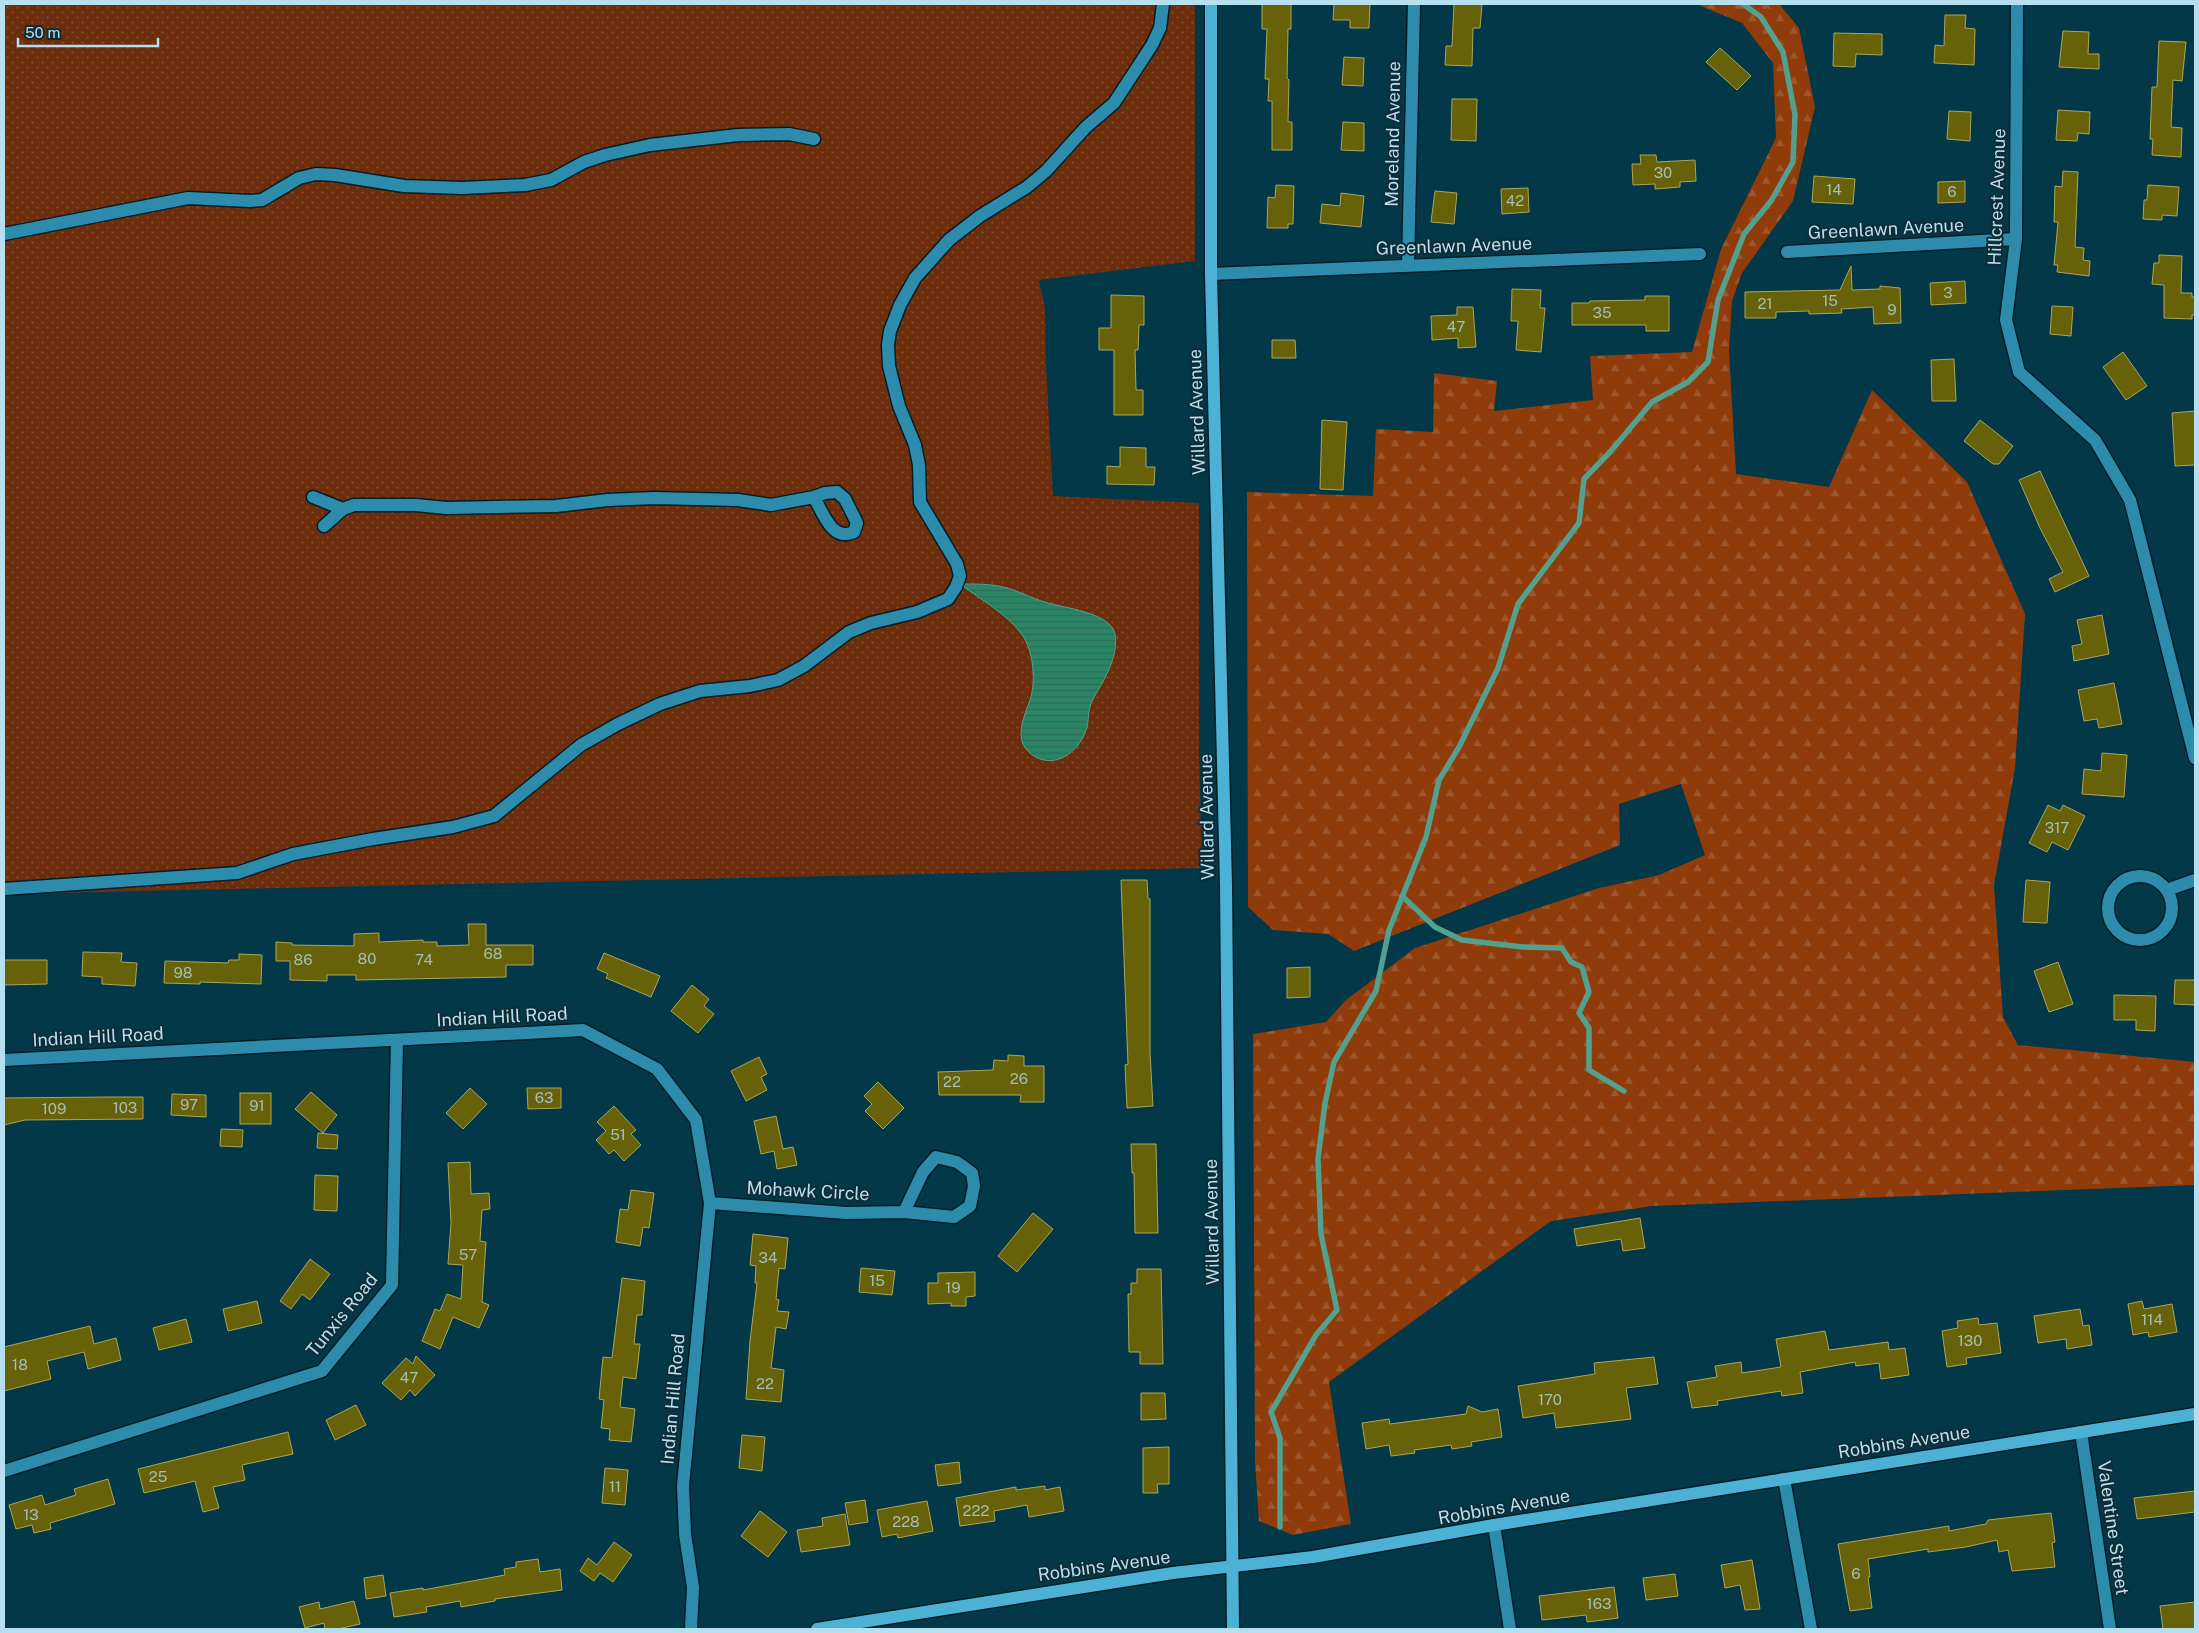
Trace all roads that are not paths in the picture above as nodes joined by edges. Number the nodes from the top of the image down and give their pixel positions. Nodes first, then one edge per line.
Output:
1 (1163, 4) edge
2 (1211, 4) edge
3 (1414, 4) edge
4 (2017, 4) edge
5 (814, 139) dead end
6 (4, 234) edge
7 (2016, 239) junction
8 (1787, 252) dead end
9 (1700, 254) dead end
10 (1408, 266) junction
11 (1211, 274) junction
12 (313, 497) dead end
13 (814, 497) dead end
14 (343, 509) junction
15 (324, 526) dead end
16 (2195, 758) edge
17 (2195, 880) edge
18 (4, 889) edge
19 (2167, 890) junction
20 (397, 1040) junction
21 (4, 1060) edge
22 (710, 1203) junction
23 (904, 1212) junction
24 (2195, 1414) edge
25 (2081, 1432) junction
26 (4, 1471) edge
27 (1784, 1479) junction
28 (1494, 1525) junction
29 (1232, 1567) junction
30 (691, 1629) edge
31 (817, 1629) edge
32 (1233, 1629) edge
33 (1510, 1629) edge
34 (1811, 1629) edge
35 (2110, 1629) edge

1 - 18 street
2 - 11 main road, Willard Avenue
3 - 10 street, Moreland Avenue
4 - 7 street, Hillcrest Avenue
5 - 6 street
7 - 8 street, Greenlawn Avenue
7 - 16 street, Hillcrest Avenue
9 - 10 street, Greenlawn Avenue
10 - 11 street, Greenlawn Avenue
11 - 29 main road, Willard Avenue
12 - 14 street
13 - 14 street
14 - 15 street
17 - 19 street
19 - 19 street
20 - 21 street, Indian Hill Road
20 - 22 street, Indian Hill Road
20 - 26 street, Tunxis Road
22 - 23 street, Mohawk Circle
22 - 30 street, Indian Hill Road
23 - 23 street, Mohawk Circle
24 - 25 main road, Robbins Avenue
25 - 27 main road, Robbins Avenue
25 - 35 street, Valentine Street
27 - 28 main road, Robbins Avenue
27 - 34 street
28 - 29 main road, Robbins Avenue
28 - 33 street
29 - 31 main road, Robbins Avenue
29 - 32 main road, Willard Avenue

